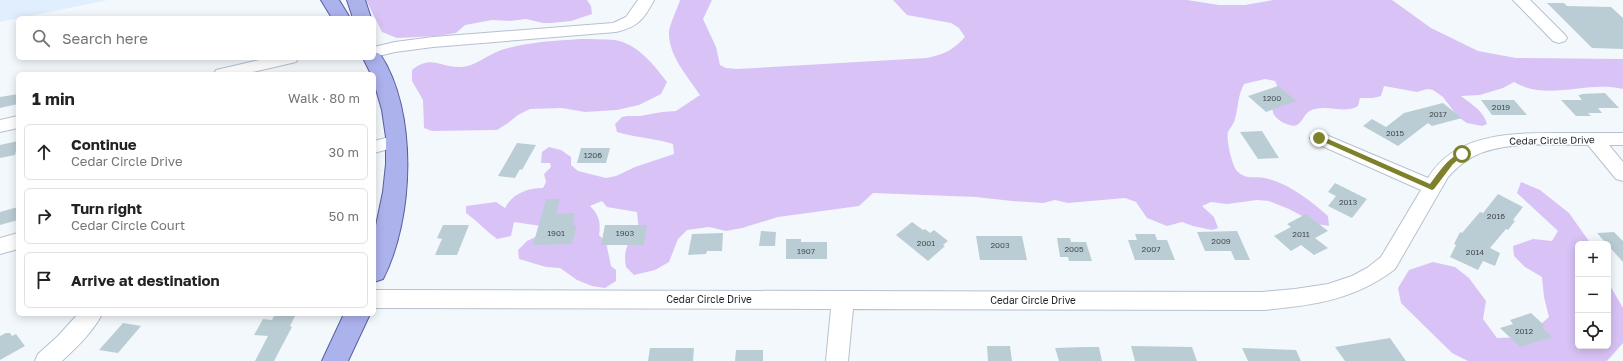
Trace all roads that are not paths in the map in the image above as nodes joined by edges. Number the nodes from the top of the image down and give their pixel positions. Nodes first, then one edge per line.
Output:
1 (330, 0) edge
2 (356, 0) edge
3 (646, 0) edge
4 (1521, 0) edge
5 (340, 16) edge
6 (361, 16) edge
7 (1559, 38) dead end
8 (376, 52) edge
9 (282, 60) edge
10 (374, 60) edge
11 (230, 72) edge
12 (16, 122) edge
13 (0, 126) edge
14 (1319, 138) dead end
15 (1593, 139) junction
16 (1623, 139) edge
17 (397, 141) junction
18 (376, 146) edge
19 (1623, 174) edge
20 (1432, 187) junction
21 (16, 242) edge
22 (0, 246) edge
23 (376, 266) edge
24 (376, 299) edge
25 (843, 299) junction
26 (89, 316) edge
27 (356, 316) edge
28 (46, 361) edge
29 (335, 361) edge
30 (837, 361) edge

1 - 5 main road
2 - 6 main road
3 - 8 street
4 - 7 street
9 - 11 street
10 - 17 main road
12 - 13 street
14 - 20 street
15 - 16 street, Cedar Circle Drive
15 - 19 street
15 - 20 street, Cedar Circle Drive
17 - 18 street
17 - 23 main road
20 - 25 street, Cedar Circle Drive
21 - 22 street
24 - 25 street, Cedar Circle Drive
25 - 30 street
26 - 28 street
27 - 29 main road

